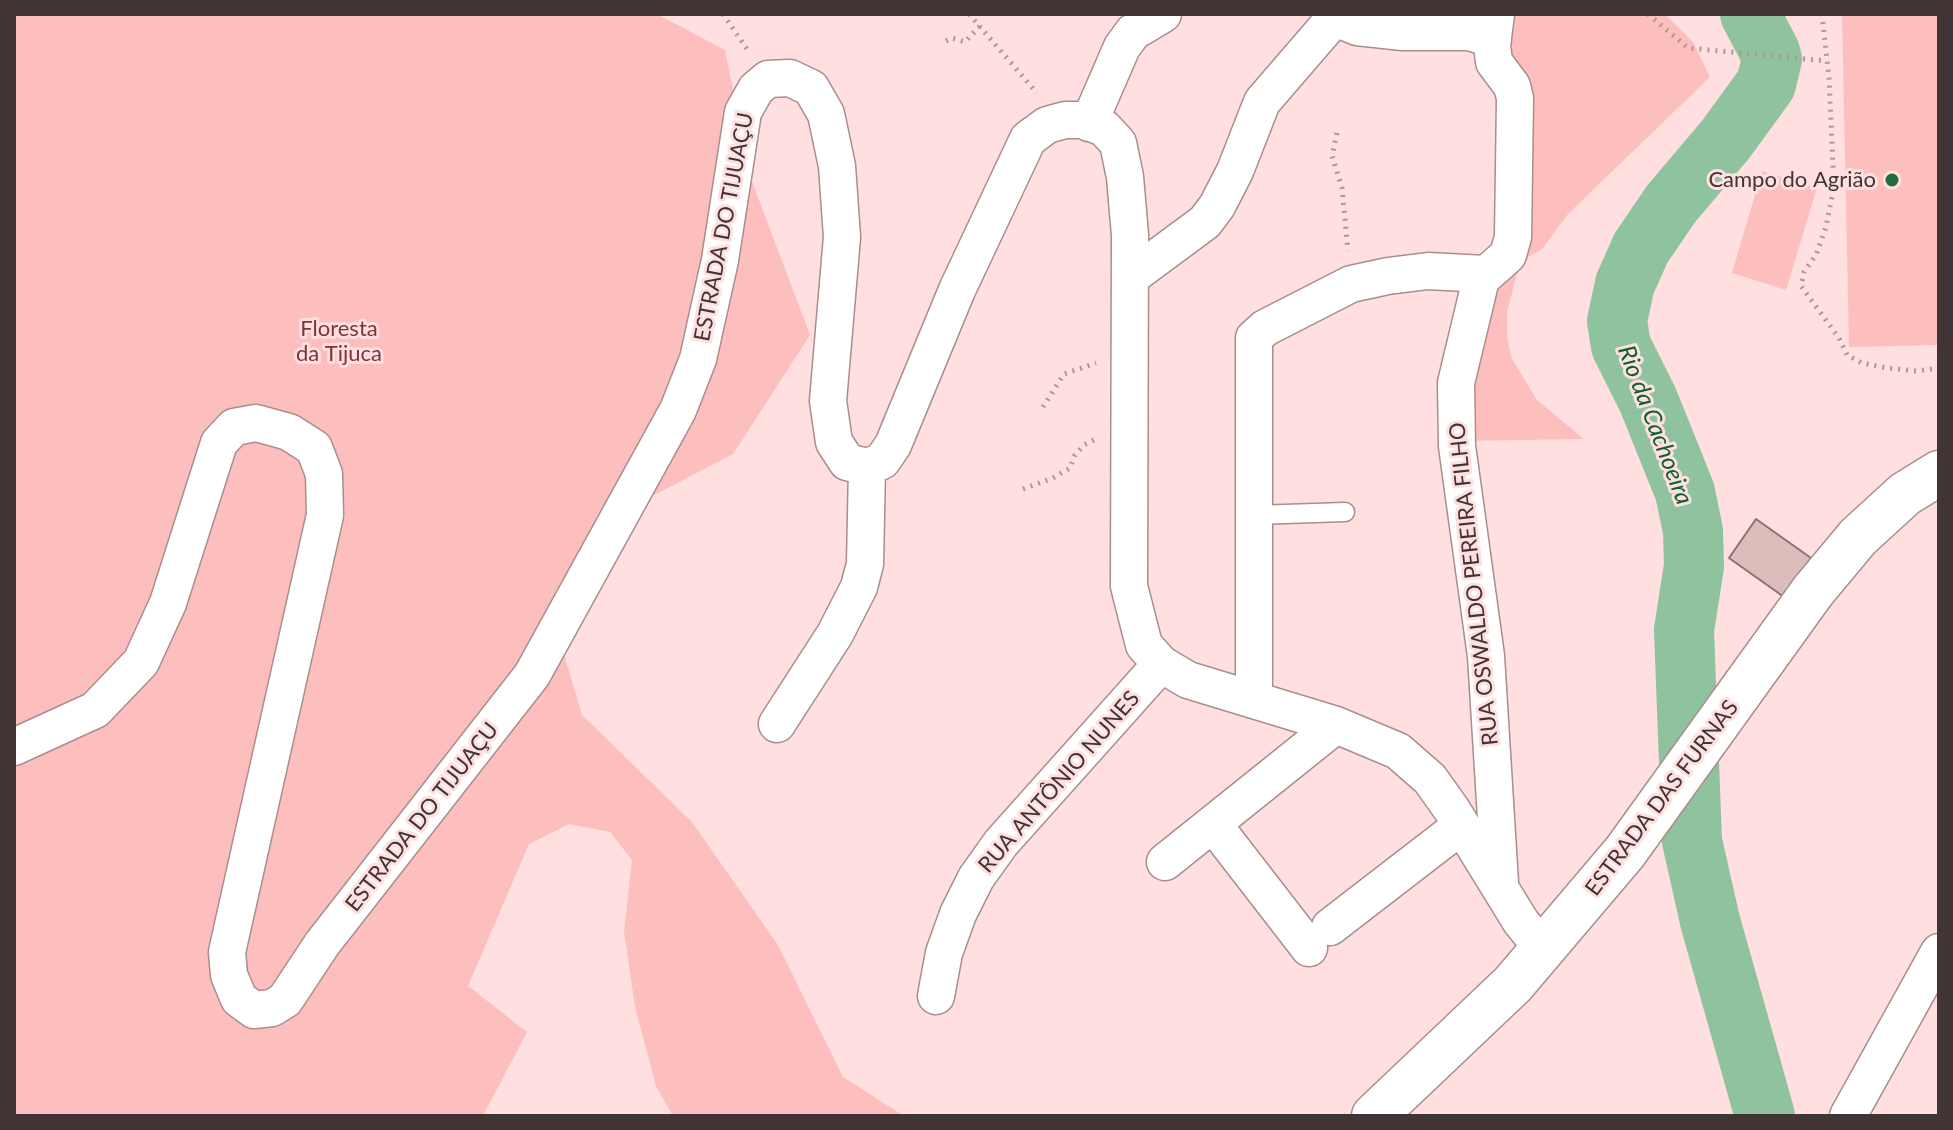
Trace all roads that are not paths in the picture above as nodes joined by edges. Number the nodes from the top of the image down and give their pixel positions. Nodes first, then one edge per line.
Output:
1 (1163, 14) edge
2 (1334, 16) edge
3 (1494, 27) edge
4 (1075, 122) junction
5 (1485, 274) junction
6 (1132, 276) junction
7 (867, 467) junction
8 (1939, 473) edge
9 (1345, 512) dead end
10 (1254, 515) junction
11 (1161, 664) junction
12 (1254, 700) junction
13 (777, 724) dead end
14 (1336, 725) junction
15 (14, 747) edge
16 (1213, 824) junction
17 (1461, 826) junction
18 (1165, 862) dead end
19 (1501, 889) junction
20 (1543, 949) junction
21 (1939, 952) edge
22 (936, 996) dead end
23 (1374, 1116) edge
24 (1848, 1116) edge

1 - 4 street
2 - 3 street
2 - 6 street
3 - 5 street, RUA OSWALDO PEREIRA FILHO
4 - 6 street
4 - 7 street
5 - 10 street
5 - 19 street, RUA OSWALDO PEREIRA FILHO
6 - 11 street
7 - 13 street
7 - 15 street, ESTRADA DO TIJUAÇU
8 - 20 main road, ESTRADA DAS FURNAS
9 - 10 lane
10 - 12 street
11 - 12 street
11 - 22 street, RUA ANTÔNIO NUNES
12 - 14 street
14 - 16 street
14 - 17 street
16 - 17 street
16 - 18 street
17 - 19 street
19 - 20 street
20 - 23 main road, ESTRADA DAS FURNAS
21 - 24 street

